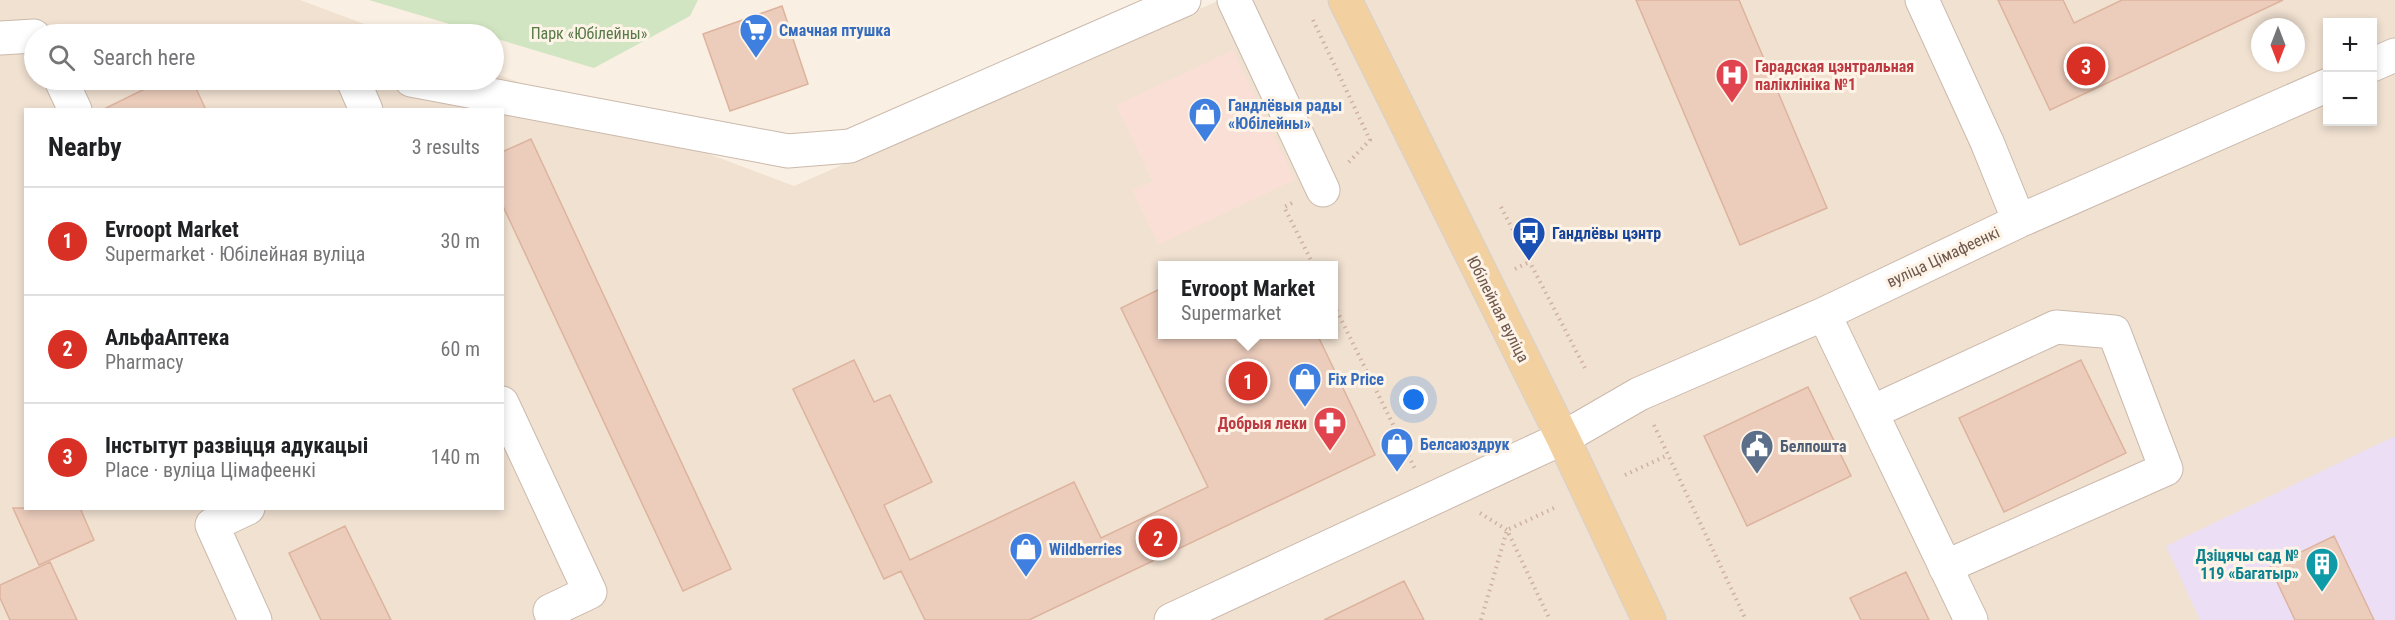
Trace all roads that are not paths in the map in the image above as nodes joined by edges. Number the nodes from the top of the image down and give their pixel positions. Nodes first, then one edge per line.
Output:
1 (1184, 0) edge
2 (1234, 0) edge
3 (1345, 0) edge
4 (1922, 0) edge
5 (24, 37) edge
6 (0, 38) edge
7 (2395, 55) edge
8 (2377, 63) edge
9 (2323, 87) edge
10 (66, 90) edge
11 (357, 90) edge
12 (464, 90) edge
13 (74, 108) edge
14 (365, 108) edge
15 (1323, 190) dead end
16 (2019, 221) junction
17 (1824, 314) junction
18 (504, 407) edge
19 (1872, 412) junction
20 (1563, 438) junction
21 (244, 510) edge
22 (1945, 567) junction
23 (255, 620) edge
24 (554, 620) edge
25 (1171, 620) edge
26 (1649, 620) edge
27 (1971, 620) edge

1 - 12 street
2 - 15 street
3 - 20 main road, Юбілейная вуліца
4 - 16 street
5 - 6 street
7 - 8 street
9 - 16 street, вуліца Цімафеенкі
10 - 13 street
11 - 14 street
16 - 17 street, вуліца Цімафеенкі
17 - 19 street
17 - 20 street, вуліца Цімафеенкі
18 - 24 street
19 - 22 street
19 - 22 street
20 - 25 street, вуліца Цімафеенкі
20 - 26 main road, Юбілейная вуліца
21 - 23 street
22 - 27 street

